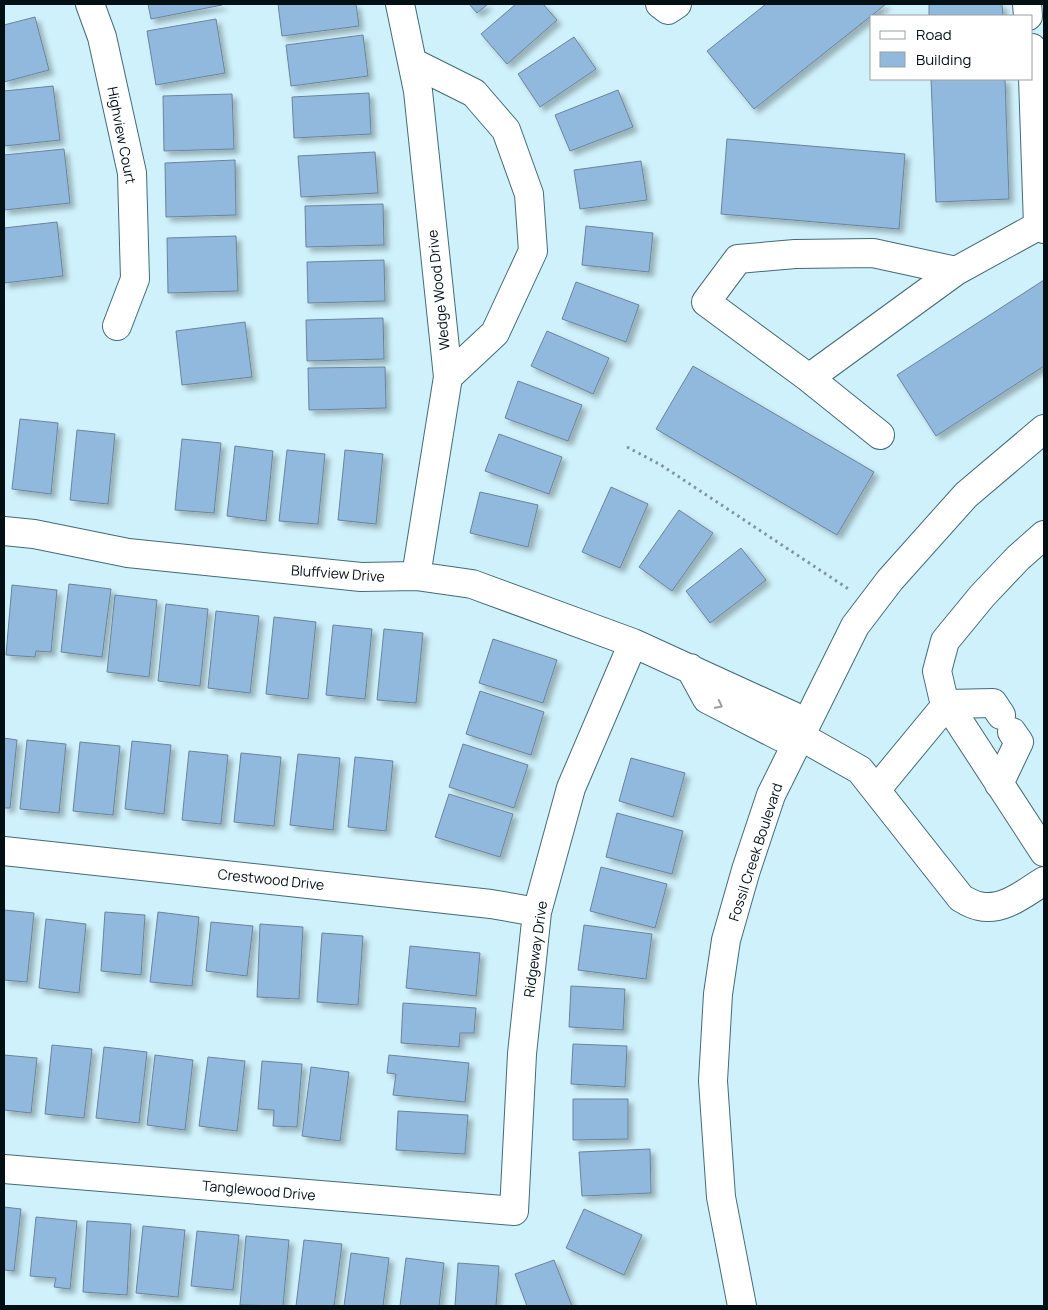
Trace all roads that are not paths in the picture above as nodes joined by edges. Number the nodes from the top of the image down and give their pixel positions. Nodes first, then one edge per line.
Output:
1 (90, 4) edge
2 (400, 4) edge
3 (660, 4) edge
4 (676, 4) edge
5 (412, 62) junction
6 (1033, 68) edge
7 (1041, 227) edge
8 (956, 271) junction
9 (117, 326) dead end
10 (448, 377) junction
11 (809, 378) junction
12 (1044, 429) edge
13 (880, 435) dead end
14 (4, 530) edge
15 (1044, 535) edge
16 (416, 576) junction
17 (633, 643) junction
18 (947, 704) junction
19 (796, 733) junction
20 (999, 784) junction
21 (876, 790) junction
22 (4, 851) edge
23 (1044, 852) edge
24 (1044, 881) edge
25 (537, 912) junction
26 (4, 1169) edge
27 (514, 1211) joint
28 (742, 1306) edge

1 - 9 street, Highview Court
2 - 5 street, Wedge Wood Drive
3 - 4 street
5 - 10 street, Wedge Wood Drive
5 - 10 street
6 - 7 street
7 - 8 street
8 - 11 street
8 - 11 street
10 - 16 street, Wedge Wood Drive
11 - 13 street
12 - 19 street, Fossil Creek Boulevard
14 - 16 street, Bluffview Drive
15 - 18 street
16 - 17 street, Bluffview Drive
17 - 19 street, Bluffview Drive
17 - 25 street, Ridgeway Drive
18 - 20 street
18 - 20 street
18 - 21 street
19 - 21 street
19 - 28 street, Fossil Creek Boulevard
20 - 23 street
21 - 24 street
22 - 25 street, Crestwood Drive
25 - 27 street, Ridgeway Drive
26 - 27 street, Tanglewood Drive

